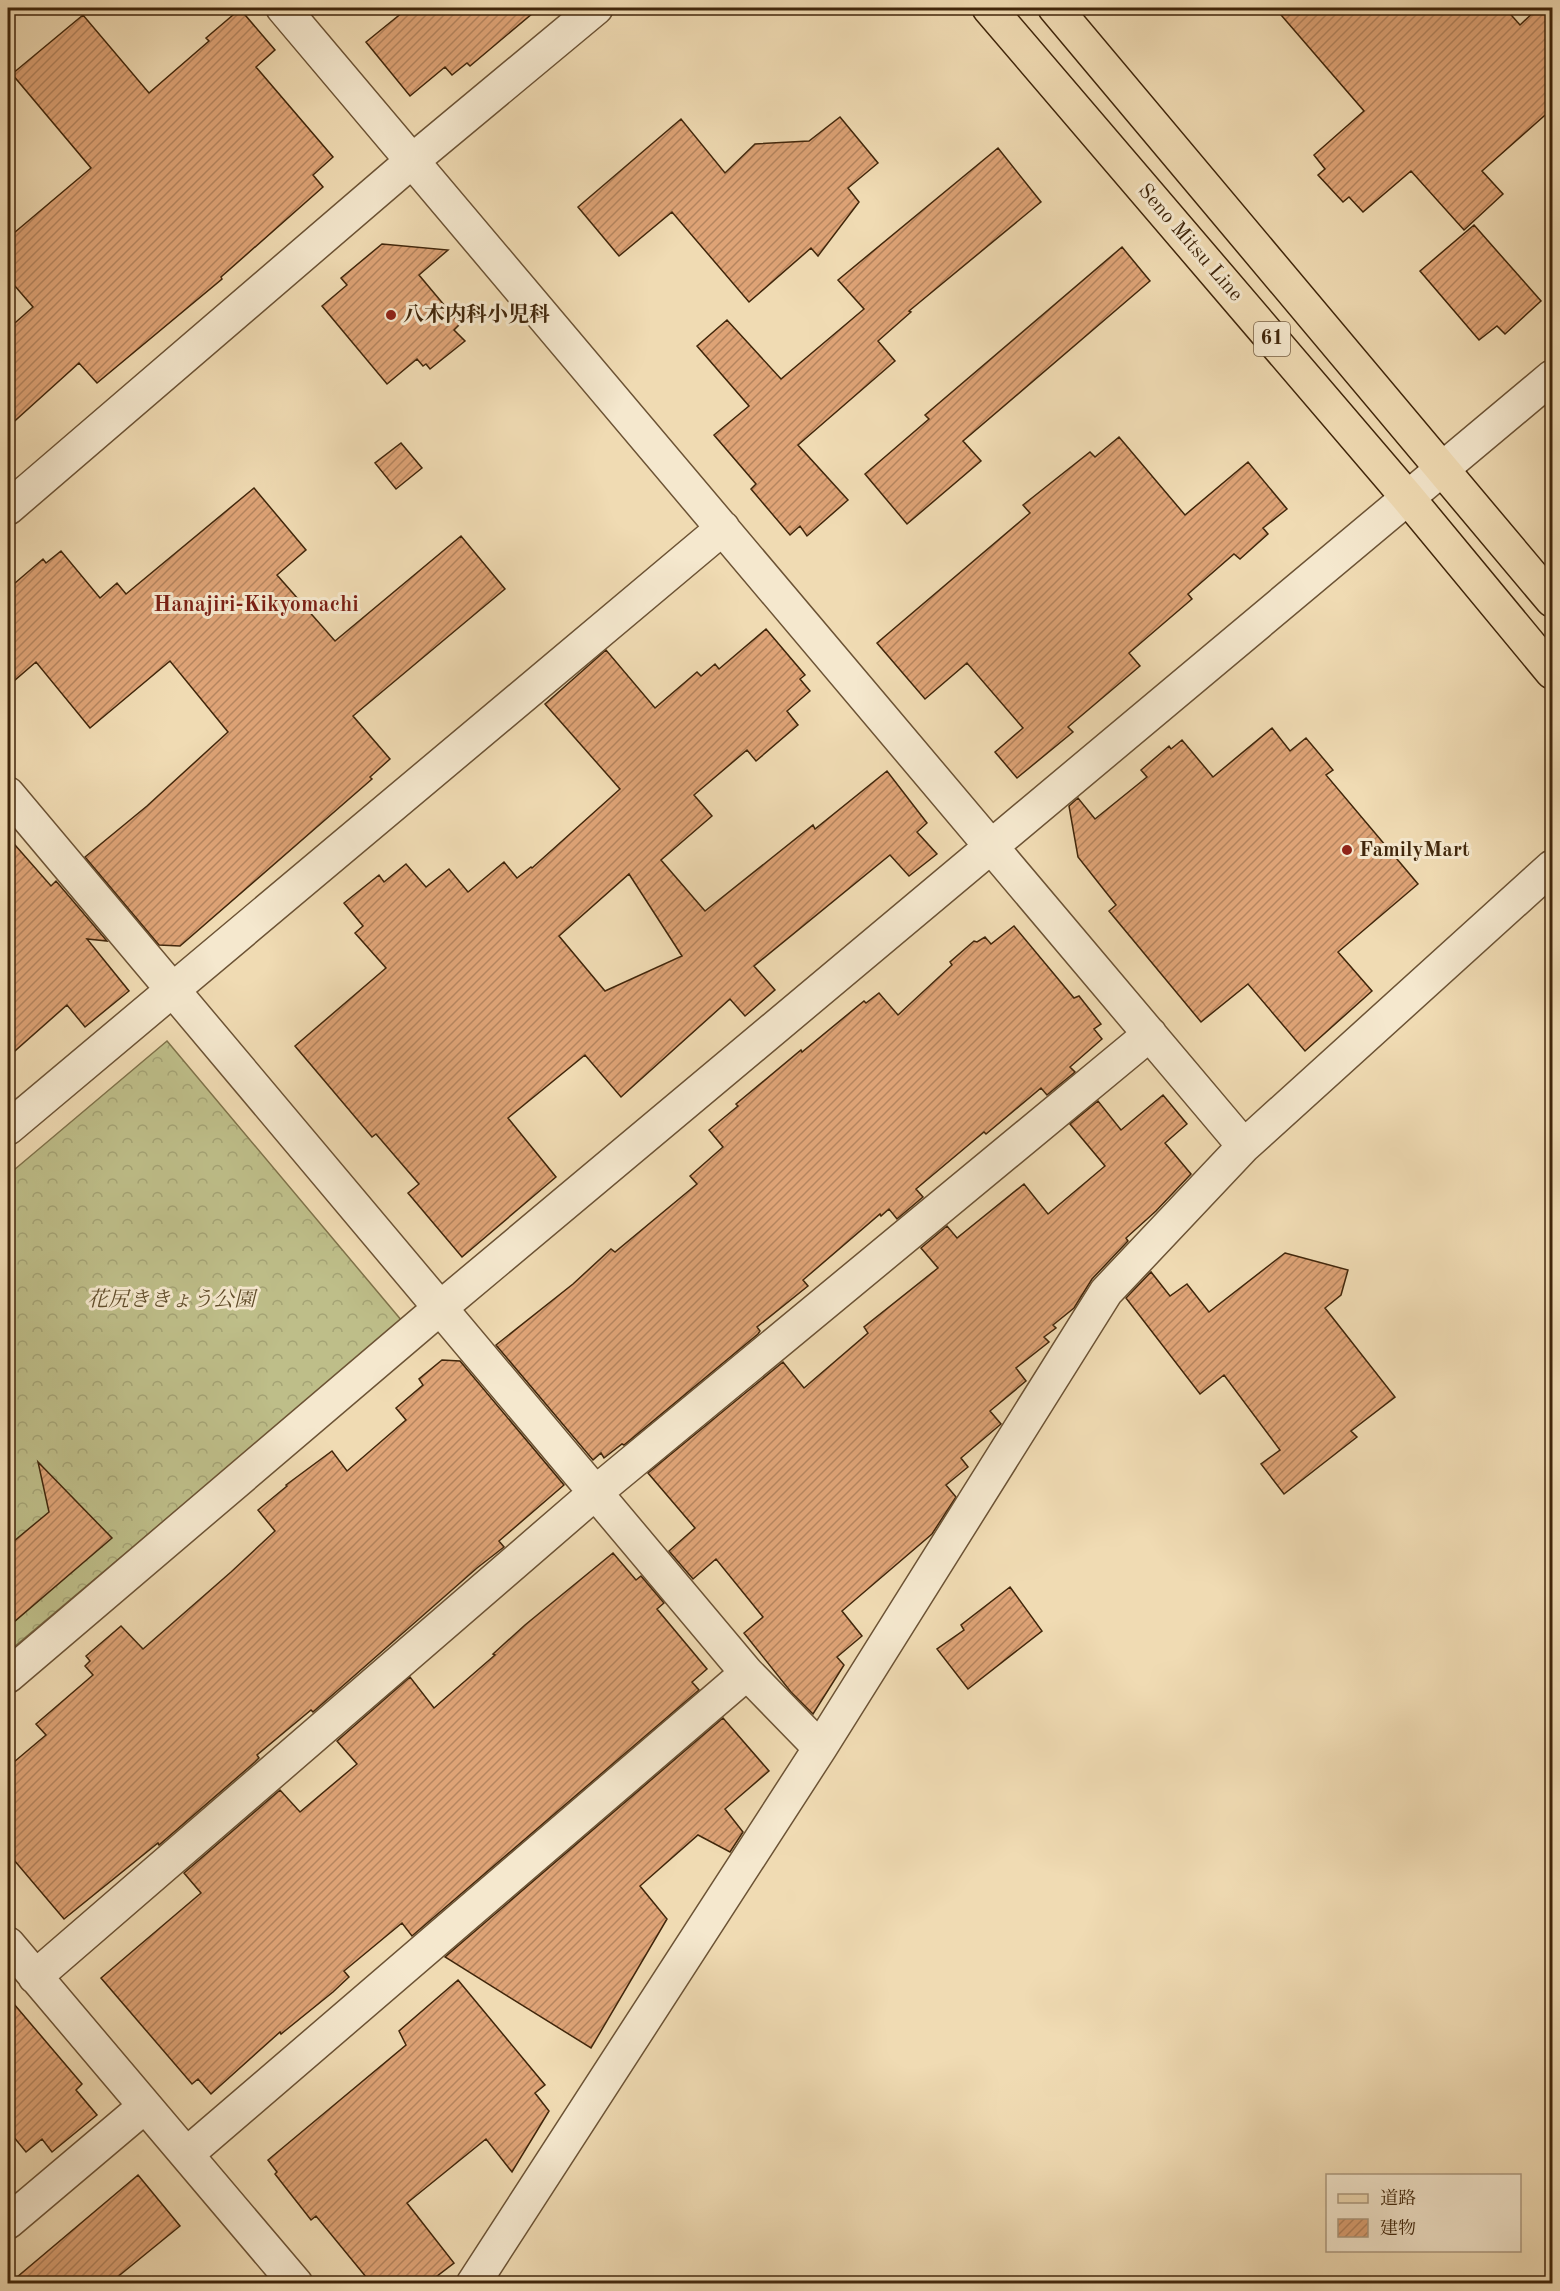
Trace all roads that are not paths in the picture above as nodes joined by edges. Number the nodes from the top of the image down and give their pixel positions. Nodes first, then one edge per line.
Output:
1 (283, 8) edge
2 (596, 8) edge
3 (989, 8) edge
4 (1055, 8) edge
5 (412, 161) junction
6 (1552, 377) edge
7 (1442, 471) junction
8 (1408, 498) junction
9 (8, 508) edge
10 (723, 528) junction
11 (1552, 600) edge
12 (1552, 672) edge
13 (8, 794) edge
14 (992, 845) junction
15 (1552, 867) edge
16 (173, 989) junction
17 (1150, 1034) junction
18 (8, 1128) edge
19 (1244, 1146) junction
20 (440, 1308) junction
21 (595, 1493) junction
22 (747, 1672) junction
23 (8, 1676) edge
24 (820, 1748) junction
25 (8, 1944) edge
26 (35, 1977) junction
27 (144, 2107) junction
28 (187, 2154) junction
29 (8, 2222) edge
30 (281, 2278) edge
31 (474, 2283) edge

1 - 5 street
2 - 5 street
3 - 8 main road, Seno Mitsu Line / 61
4 - 7 main road, 61
5 - 9 street
5 - 10 street
6 - 7 street
7 - 8 street
7 - 11 main road, 61
8 - 12 main road, Seno Mitsu Line / 61
8 - 14 street
10 - 14 street
10 - 16 street
13 - 16 street
14 - 17 street
14 - 20 street
15 - 19 street
16 - 18 street
16 - 20 street
17 - 19 street
17 - 21 street
19 - 24 street
20 - 21 street
20 - 23 street
21 - 22 street
21 - 26 street
22 - 24 street
22 - 28 street
24 - 31 street
25 - 26 street
26 - 27 street
27 - 28 street
27 - 29 street
28 - 30 street

